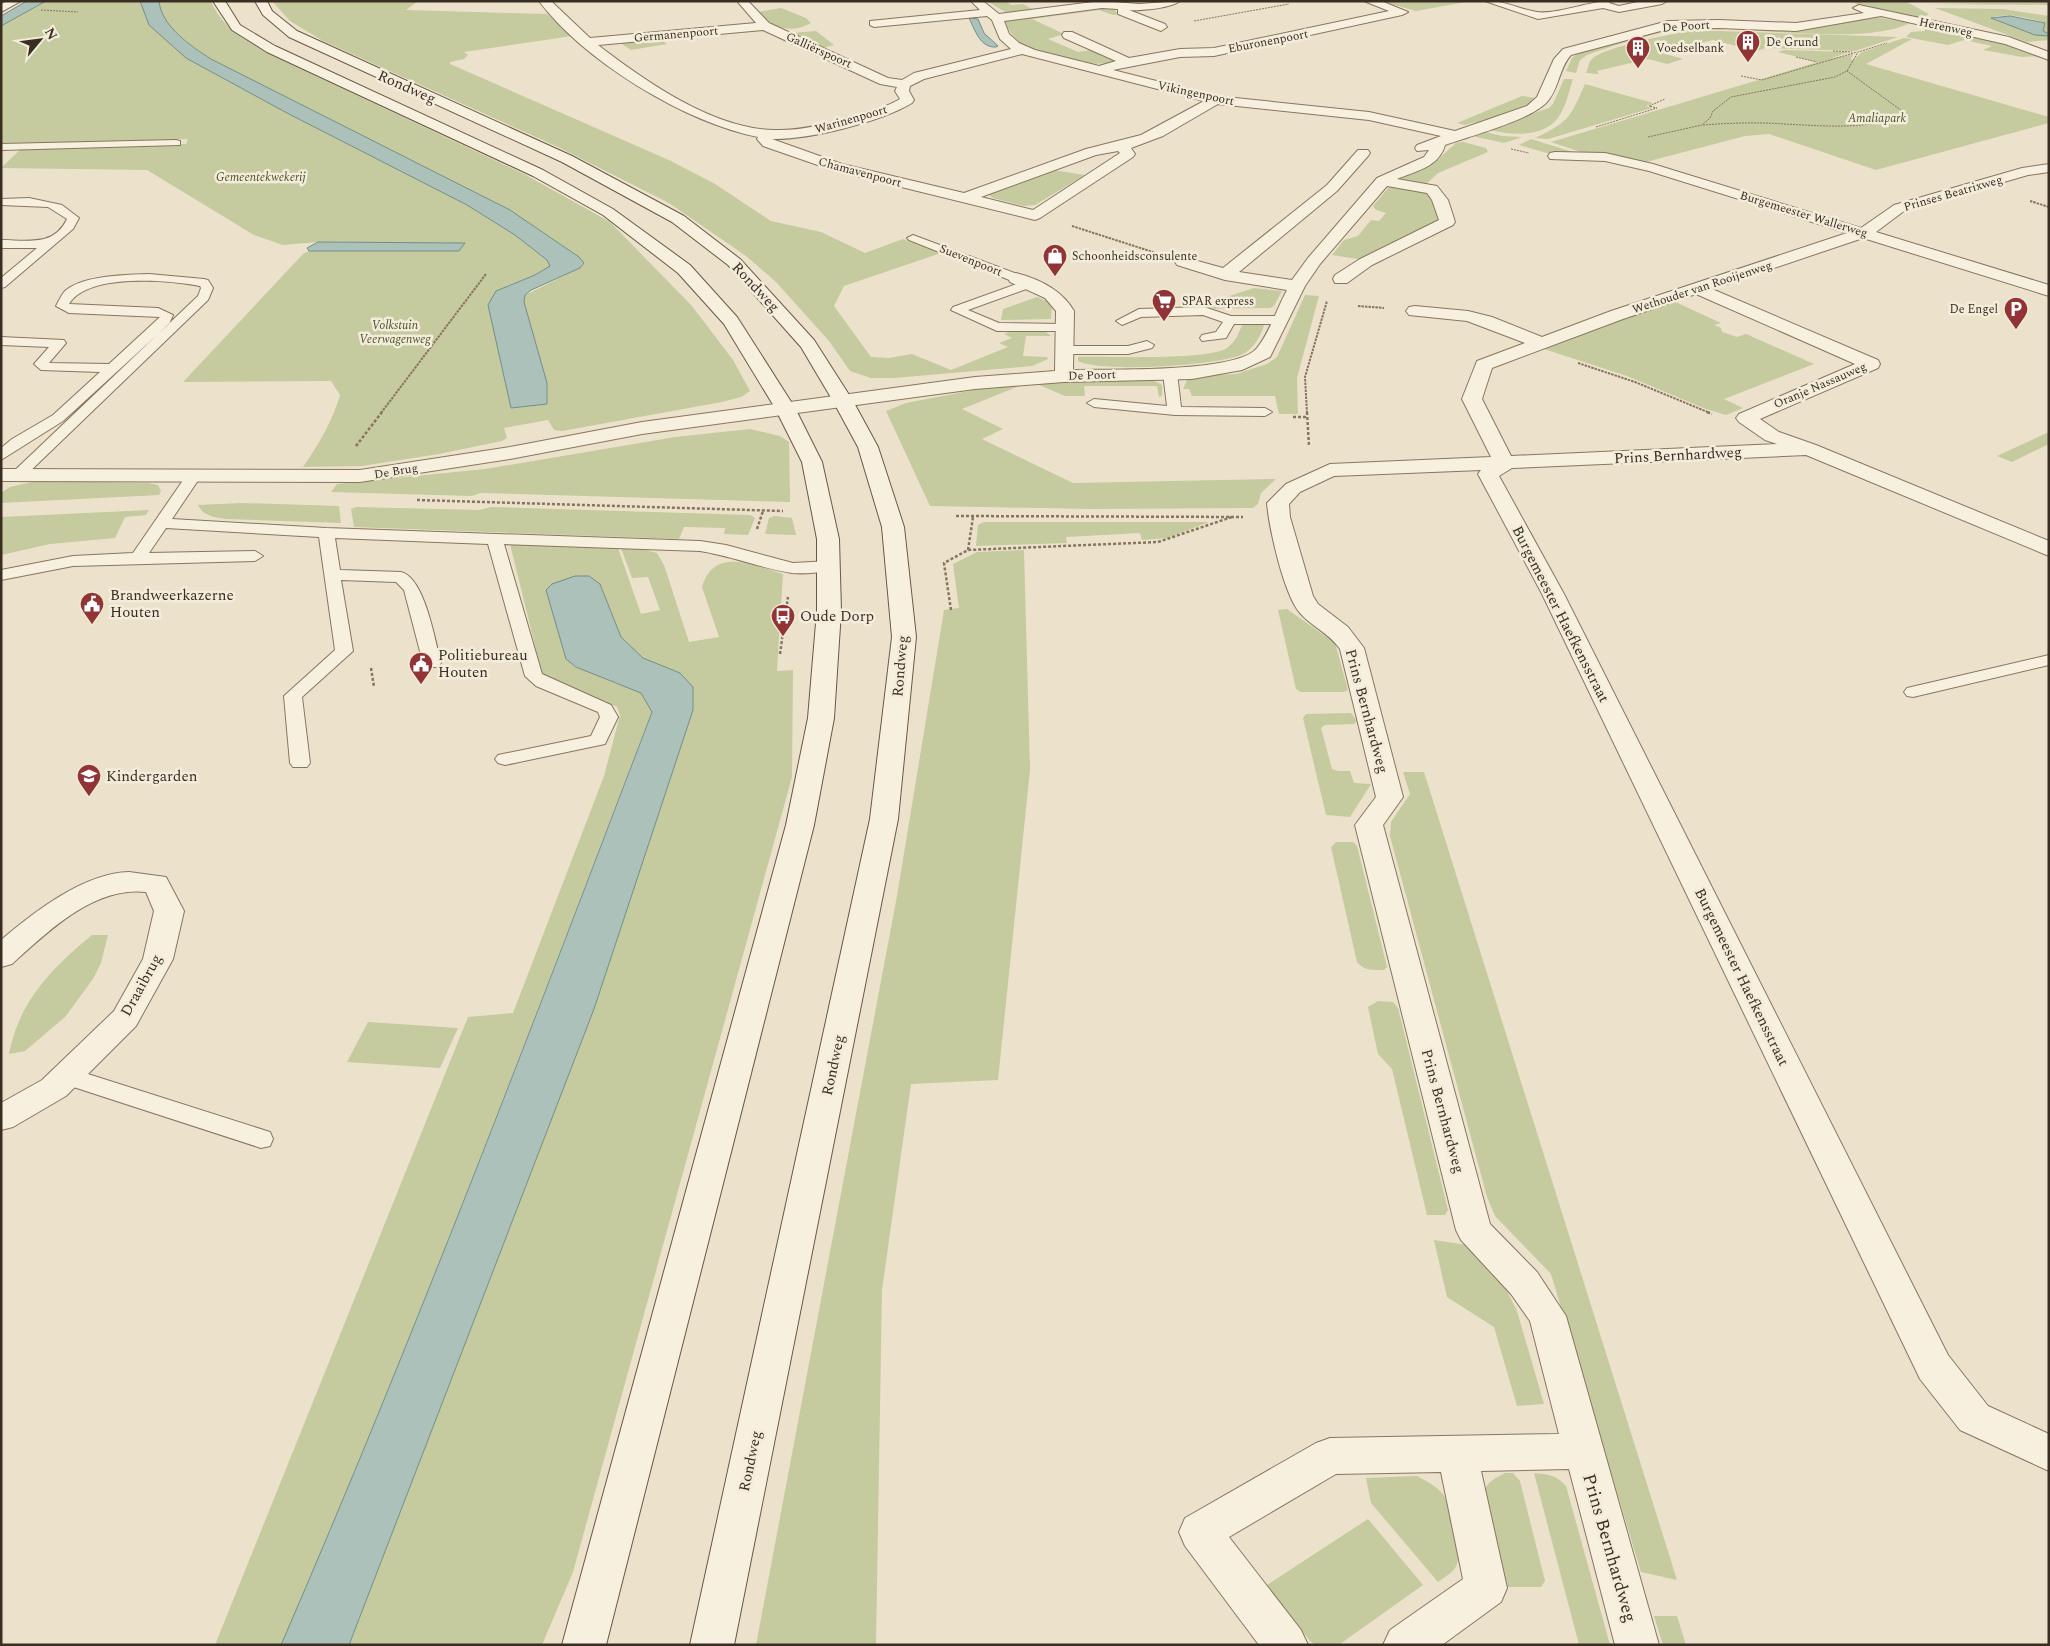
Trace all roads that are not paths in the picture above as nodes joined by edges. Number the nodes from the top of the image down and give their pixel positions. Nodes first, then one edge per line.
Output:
1 (16, 1) edge
2 (219, 1) edge
3 (261, 1) edge
4 (544, 1) edge
5 (742, 1) edge
6 (976, 1) edge
7 (1025, 1) edge
8 (1175, 1) edge
9 (1369, 1) edge
10 (1490, 1) edge
11 (1662, 1) edge
12 (1106, 3) edge
13 (1603, 3) edge
14 (1124, 6) junction
15 (1855, 7) joint
16 (1, 9) edge
17 (1046, 12) junction
18 (1878, 14) junction
19 (994, 15) junction
20 (874, 23) dead end
21 (765, 26) junction
22 (1767, 26) junction
23 (1161, 27) dead end
24 (1068, 35) dead end
25 (586, 42) junction
26 (1022, 50) junction
27 (2049, 56) edge
28 (1128, 62) junction
29 (1099, 70) junction
30 (904, 84) junction
31 (1216, 100) junction
32 (766, 134) junction
33 (1453, 136) junction
34 (176, 142) dead end
35 (1438, 143) junction
36 (1122, 146) junction
37 (1, 147) edge
38 (1363, 153) dead end
39 (1555, 156) dead end
40 (2049, 168) edge
41 (1380, 184) junction
42 (1332, 188) junction
43 (965, 198) junction
44 (1, 202) edge
45 (1864, 233) junction
46 (913, 238) dead end
47 (1, 244) edge
48 (49, 244) junction
49 (1183, 262) road end
50 (1225, 275) junction
51 (1340, 279) road end
52 (1022, 281) junction
53 (1, 284) edge
54 (1297, 286) junction
55 (1698, 289) junction
56 (2049, 291) edge
57 (1415, 311) road end
58 (1230, 320) junction
59 (1279, 320) junction
60 (1122, 322) dead end
61 (1063, 328) junction
62 (1207, 338) dead end
63 (1, 341) edge
64 (1541, 343) junction
65 (1147, 345) dead end
66 (1063, 350) junction
67 (111, 368) junction
68 (1170, 373) junction
69 (1064, 376) junction
70 (843, 401) junction
71 (1094, 403) dead end
72 (785, 408) junction
73 (1175, 410) junction
74 (1265, 412) dead end
75 (1809, 449) junction
76 (1, 456) edge
77 (1505, 464) junction
78 (10, 475) edge
79 (193, 476) junction
80 (161, 523) junction
81 (326, 533) junction
82 (495, 539) junction
83 (2049, 549) edge
84 (255, 556) dead end
85 (138, 558) junction
86 (829, 566) junction
87 (1, 575) edge
88 (333, 575) junction
89 (2049, 660) edge
90 (432, 663) dead end
91 (1913, 692) dead end
92 (505, 759) dead end
93 (300, 763) dead end
94 (1, 956) edge
95 (66, 1076) junction
96 (1, 1118) edge
97 (261, 1139) dead end
98 (1583, 1451) junction
99 (2049, 1453) edge
100 (1458, 1455) junction
101 (584, 1645) edge
102 (712, 1645) edge
103 (1286, 1645) edge
104 (1405, 1645) edge
105 (1638, 1645) edge

1 - 16 street
2 - 72 street, Rondweg
3 - 70 street, Rondweg
4 - 25 street, Warinenpoort
5 - 21 street, Galliërspoort
6 - 19 street, Vikingenpoort
7 - 17 street
8 - 14 street
9 - 28 street, Eburonenpoort
10 - 13 street
11 - 13 street
12 - 14 street
12 - 17 street
14 - 23 street
15 - 18 street, Herenweg
15 - 22 street, De Poort
17 - 19 street
18 - 22 street, De Poort
18 - 27 street, Herenweg
19 - 20 street
19 - 26 street, Vikingenpoort
21 - 25 street, Germanenpoort
21 - 30 street, Galliërspoort
22 - 33 street, De Poort
24 - 28 street
25 - 32 street, Warinenpoort
26 - 29 street, Vikingenpoort
26 - 30 street
28 - 29 street, Eburonenpoort
29 - 31 street, Vikingenpoort
30 - 32 street, Warinenpoort
31 - 33 street, Vikingenpoort
31 - 36 street
32 - 43 street, Chamavenpoort
33 - 35 street, De Poort
34 - 37 lane
35 - 41 street, De Poort
35 - 41 street, De Poort
36 - 43 street
36 - 43 street, Chamavenpoort
38 - 42 street
39 - 45 street, Burgemeester Wallerweg
40 - 45 street, Prinses Beatrixweg
41 - 42 street, De Poort
41 - 51 street, De Poort
41 - 54 street, De Poort
42 - 50 street
44 - 48 lane
45 - 55 street, Wethouder van Rooijenweg
45 - 56 street, Burgemeester Wallerweg
46 - 52 lane, Suevenpoort
47 - 48 lane
48 - 53 lane
49 - 50 street
50 - 54 street
52 - 61 street, Suevenpoort
52 - 61 lane, Suevenpoort
54 - 59 street, De Poort
55 - 64 street, Wethouder van Rooijenweg
55 - 75 street, Oranje Nassauweg
57 - 64 street
58 - 59 lane
58 - 60 lane
58 - 62 lane
59 - 68 street, De Poort
61 - 66 street, Suevenpoort
63 - 67 lane
64 - 77 street, Wethouder van Rooijenweg
65 - 66 lane
66 - 69 street, Suevenpoort
67 - 76 lane
67 - 78 lane
68 - 69 street, De Poort
68 - 73 lane
69 - 70 street, De Poort
70 - 72 street, De Poort
70 - 102 street, Rondweg
71 - 73 lane
72 - 79 street, De Brug
72 - 86 street, Rondweg
73 - 74 lane
75 - 77 street, Prins Bernhardweg
75 - 83 street, Prins Bernhardweg
77 - 98 street, Prins Bernhardweg
77 - 99 street, Burgemeester Haefkensstraat
78 - 79 street, De Brug
79 - 80 lane
80 - 81 lane
80 - 85 lane
81 - 82 lane
81 - 88 lane
82 - 86 lane
82 - 92 lane
84 - 85 lane
85 - 87 lane
86 - 101 street, Rondweg
88 - 90 lane
88 - 93 lane
89 - 91 lane
94 - 95 street, Draaibrug
95 - 96 street, Draaibrug
95 - 97 lane
98 - 100 street
98 - 105 street, Prins Bernhardweg
100 - 103 street
100 - 104 street

